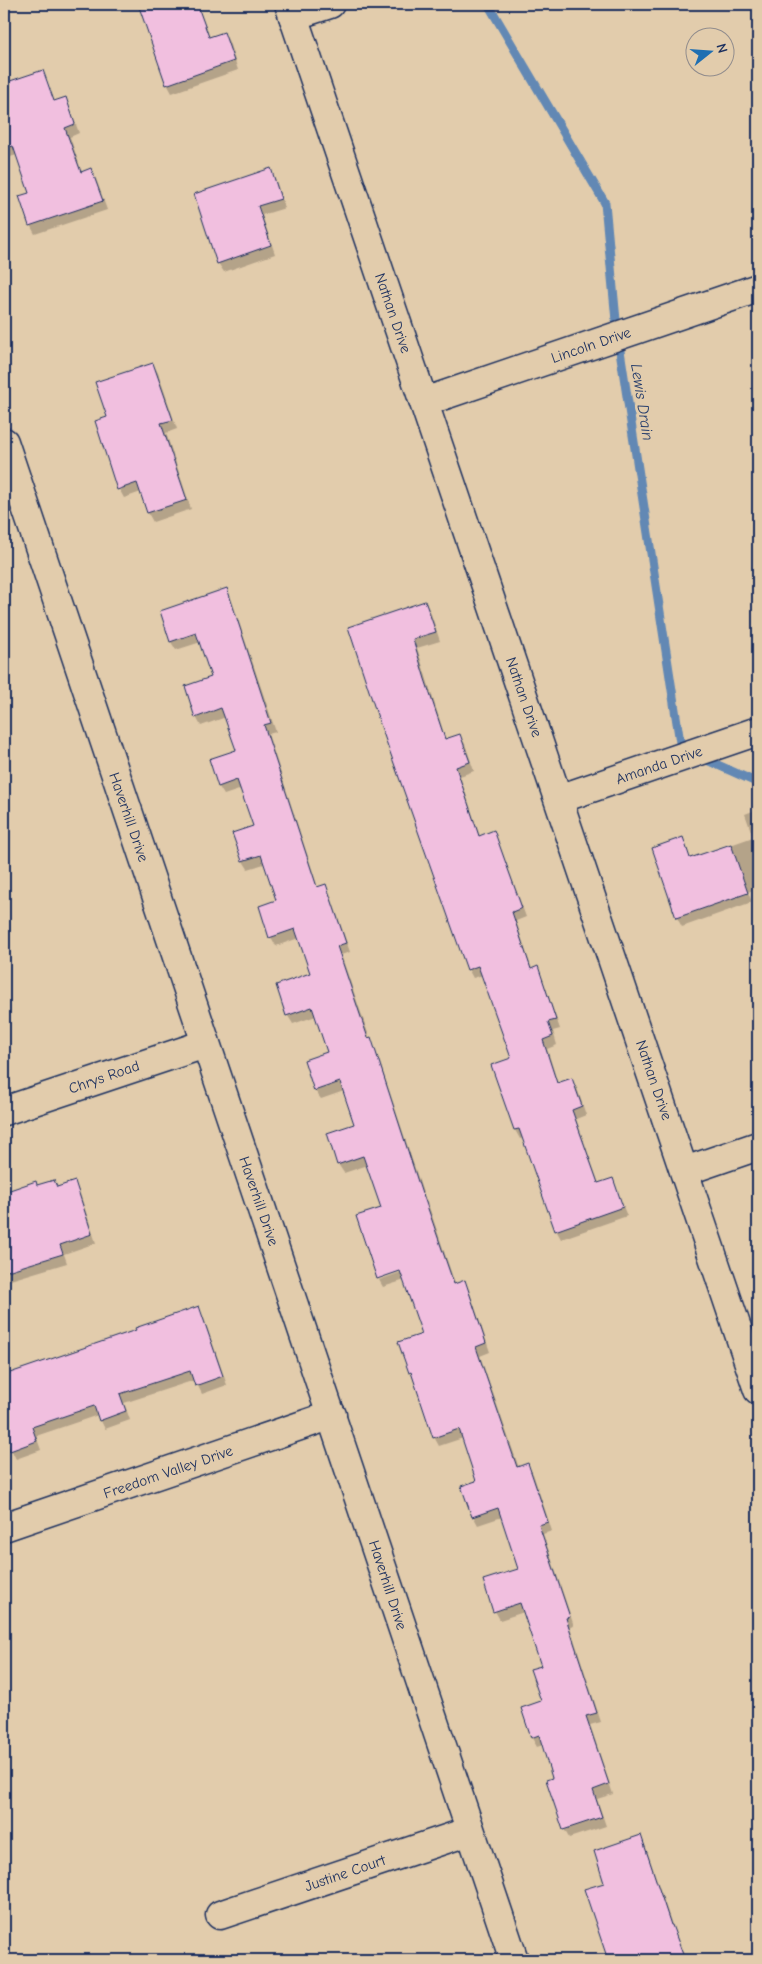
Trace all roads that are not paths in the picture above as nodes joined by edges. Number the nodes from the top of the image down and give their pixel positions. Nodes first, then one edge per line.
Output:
1 (330, 4) edge
2 (291, 10) edge
3 (758, 288) edge
4 (424, 402) junction
5 (4, 442) edge
6 (758, 731) edge
7 (559, 799) junction
8 (205, 1044) junction
9 (4, 1111) edge
10 (758, 1146) edge
11 (685, 1171) junction
12 (758, 1390) edge
13 (332, 1415) junction
14 (4, 1527) edge
15 (470, 1831) junction
16 (220, 1915) dead end
17 (514, 1960) edge

1 - 2 street
2 - 4 street, Nathan Drive
3 - 4 street, Lincoln Drive
4 - 7 street, Nathan Drive
5 - 8 street, Haverhill Drive
6 - 7 street, Amanda Drive
7 - 11 street, Nathan Drive
8 - 9 street, Chrys Road
8 - 13 street, Haverhill Drive
10 - 11 street
11 - 12 street, Nathan Drive
13 - 14 street, Freedom Valley Drive
13 - 15 street, Haverhill Drive
15 - 16 street, Justine Court
15 - 17 street, Haverhill Drive

